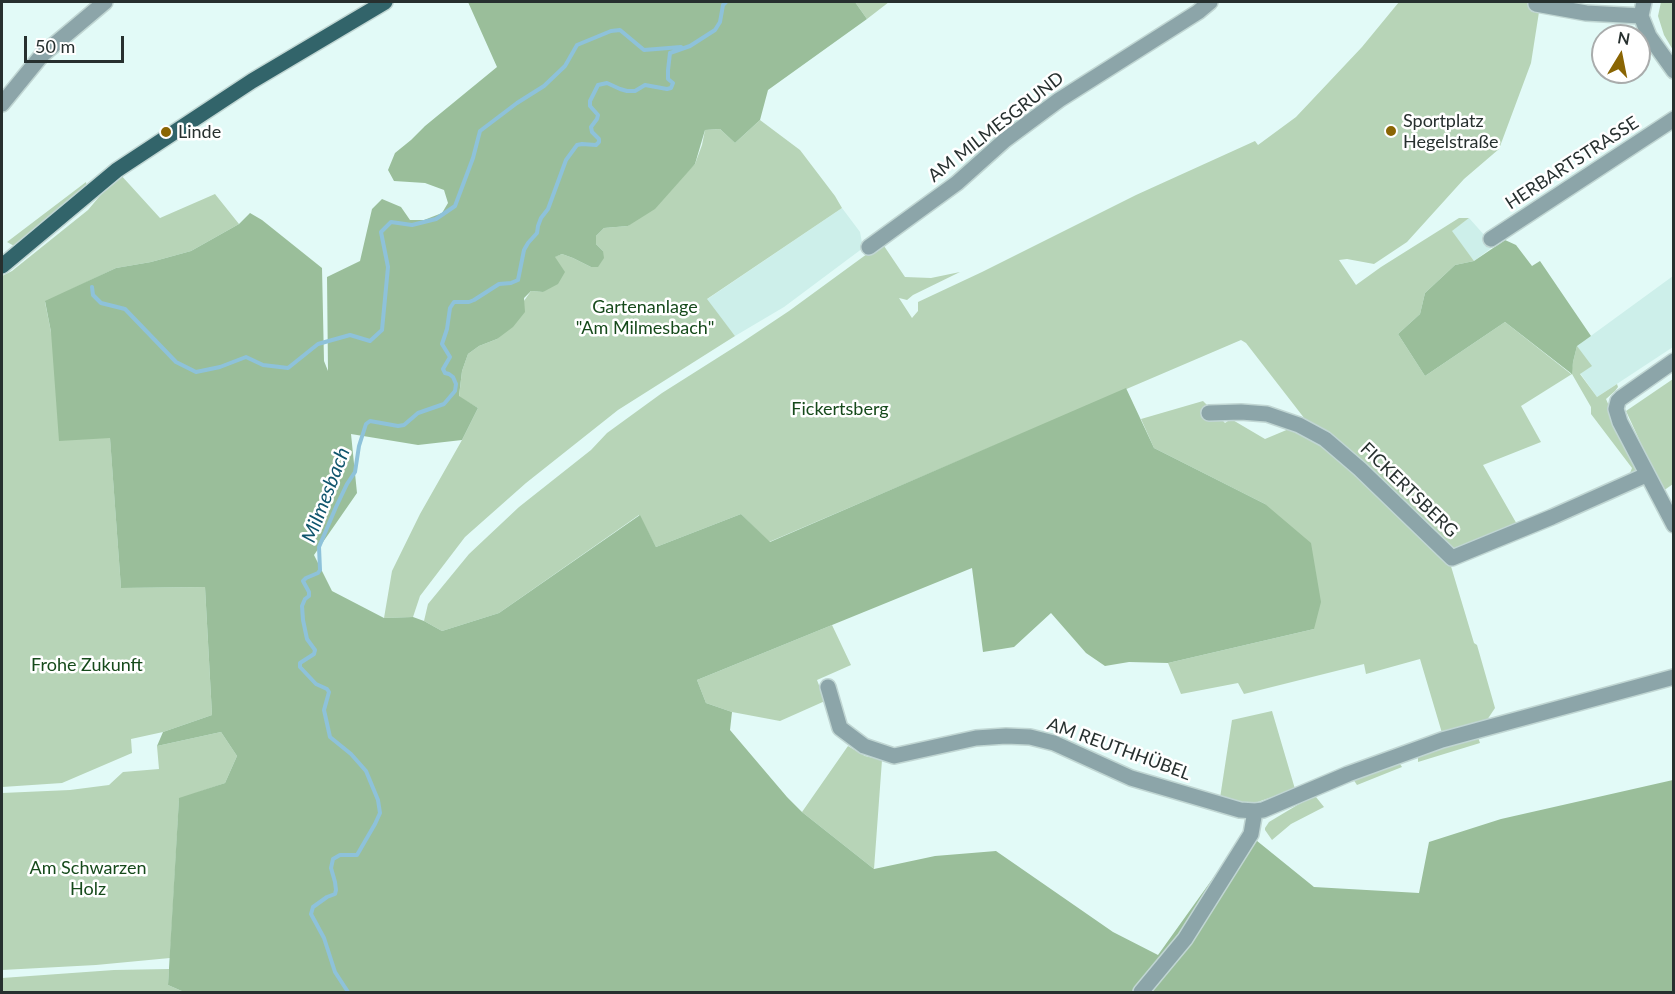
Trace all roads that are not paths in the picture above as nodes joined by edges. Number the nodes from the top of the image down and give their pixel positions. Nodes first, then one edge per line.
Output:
1 (105, 2) edge
2 (385, 2) edge
3 (1210, 2) edge
4 (1536, 4) dead end
5 (1642, 9) edge
6 (1674, 71) edge
7 (2, 104) edge
8 (1674, 119) edge
9 (1491, 239) dead end
10 (869, 247) dead end
11 (2, 266) edge
12 (1674, 361) edge
13 (1209, 412) dead end
14 (1646, 475) junction
15 (1674, 525) edge
16 (1674, 677) edge
17 (828, 687) dead end
18 (1254, 811) junction
19 (1141, 993) edge

1 - 7 street
2 - 11 main road
3 - 10 street, AM MILMESGRUND
4 - 5 street
5 - 6 street
8 - 9 street, HERBARTSTRASSE
12 - 14 street
13 - 14 street, FICKERTSBERG
14 - 15 street
16 - 18 street, AM REUTHHÜBEL
17 - 18 street, AM REUTHHÜBEL
18 - 19 street

